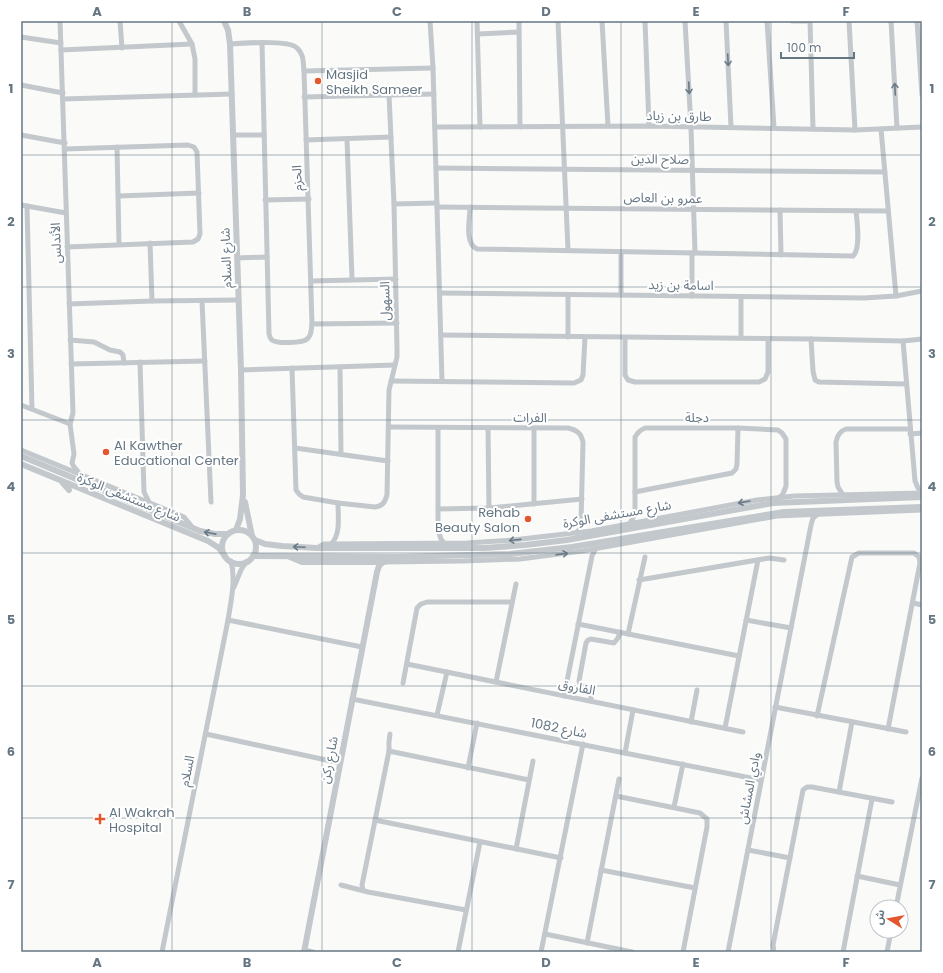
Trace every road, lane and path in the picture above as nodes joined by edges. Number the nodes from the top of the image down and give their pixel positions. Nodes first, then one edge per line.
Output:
1 (60, 21) edge
2 (120, 21) edge
3 (179, 21) edge
4 (224, 21) edge
5 (430, 21) edge
6 (477, 21) edge
7 (519, 21) edge
8 (558, 21) edge
9 (602, 21) edge
10 (644, 21) edge
11 (686, 21) edge
12 (726, 21) edge
13 (767, 21) edge
14 (792, 21) edge
15 (810, 21) edge
16 (849, 21) edge
17 (891, 21) edge
18 (917, 21) edge
19 (519, 32) junction
20 (478, 34) junction
21 (21, 37) edge
22 (262, 43) junction
23 (61, 44) junction
24 (192, 44) junction
25 (230, 44) junction
26 (122, 48) junction
27 (61, 50) junction
28 (921, 60) edge
29 (433, 68) junction
30 (304, 71) junction
31 (21, 85) edge
32 (63, 93) junction
33 (232, 94) junction
34 (434, 94) junction
35 (195, 95) junction
36 (389, 95) junction
37 (922, 95) edge
38 (304, 97) junction
39 (63, 99) junction
40 (564, 126) junction
41 (608, 126) junction
42 (648, 126) junction
43 (435, 127) junction
44 (480, 127) junction
45 (520, 127) junction
46 (691, 127) junction
47 (731, 127) junction
48 (922, 127) edge
49 (774, 128) junction
50 (897, 128) junction
51 (813, 129) junction
52 (881, 129) junction
53 (855, 130) junction
54 (21, 135) edge
55 (233, 135) junction
56 (264, 135) junction
57 (391, 137) junction
58 (347, 139) junction
59 (306, 140) junction
60 (65, 146) junction
61 (117, 147) junction
62 (436, 168) junction
63 (566, 169) junction
64 (693, 170) junction
65 (885, 172) junction
66 (199, 193) junction
67 (119, 196) junction
68 (309, 199) junction
69 (265, 200) junction
70 (394, 204) junction
71 (437, 205) junction
72 (24, 206) edge
73 (470, 207) junction
74 (567, 208) junction
75 (694, 209) junction
76 (780, 210) junction
77 (856, 211) junction
78 (888, 211) junction
79 (66, 212) junction
80 (150, 243) junction
81 (119, 244) junction
82 (67, 247) junction
83 (568, 250) junction
84 (621, 252) junction
85 (694, 253) junction
86 (781, 255) junction
87 (267, 257) junction
88 (237, 258) junction
89 (352, 279) junction
90 (396, 279) junction
91 (311, 281) junction
92 (922, 291) edge
93 (440, 293) junction
94 (568, 295) junction
95 (621, 295) junction
96 (692, 296) junction
97 (896, 296) junction
98 (741, 297) junction
99 (238, 300) junction
100 (152, 301) junction
101 (202, 301) junction
102 (69, 304) junction
103 (397, 323) junction
104 (312, 324) junction
105 (441, 335) junction
106 (568, 337) junction
107 (585, 337) junction
108 (625, 338) junction
109 (741, 338) junction
110 (768, 339) junction
111 (811, 339) junction
112 (922, 339) edge
113 (70, 340) junction
114 (903, 341) junction
115 (205, 361) junction
116 (140, 362) junction
117 (124, 363) junction
118 (71, 364) junction
119 (395, 366) junction
120 (340, 367) junction
121 (292, 368) junction
122 (241, 370) junction
123 (391, 381) junction
124 (442, 381) junction
125 (906, 384) junction
126 (21, 405) edge
127 (32, 409) junction
128 (70, 424) junction
129 (388, 427) junction
130 (438, 428) junction
131 (488, 428) junction
132 (738, 428) junction
133 (534, 429) junction
134 (910, 432) junction
135 (922, 433) edge
136 (295, 448) junction
137 (21, 450) edge
138 (341, 454) junction
139 (21, 456) edge
140 (388, 461) junction
141 (72, 463) junction
142 (21, 464) edge
143 (48, 468) junction
144 (64, 468) junction
145 (80, 474) junction
146 (61, 481) junction
147 (916, 481) junction
148 (837, 482) junction
149 (786, 486) junction
150 (144, 487) junction
151 (69, 490) dead end
152 (635, 492) junction
153 (909, 493) junction
154 (922, 493) edge
155 (131, 495) junction
156 (243, 495) junction
157 (828, 495) junction
158 (843, 495) junction
159 (794, 496) junction
160 (780, 497) junction
161 (922, 497) edge
162 (582, 499) junction
163 (805, 501) junction
164 (149, 502) junction
165 (211, 502) dead end
166 (338, 503) junction
167 (773, 503) junction
168 (534, 504) junction
169 (922, 507) edge
170 (489, 508) junction
171 (438, 509) junction
172 (828, 510) junction
173 (922, 510) edge
174 (795, 511) junction
175 (635, 512) junction
176 (803, 515) junction
177 (816, 515) junction
178 (644, 520) junction
179 (582, 522) junction
180 (630, 523) junction
181 (811, 525) junction
182 (193, 528) junction
183 (236, 530) junction
184 (438, 530) junction
185 (591, 531) junction
186 (338, 533) junction
187 (576, 533) junction
188 (228, 534) junction
189 (253, 538) junction
190 (566, 540) junction
191 (345, 543) junction
192 (432, 543) junction
193 (444, 543) junction
194 (331, 544) junction
195 (572, 547) junction
196 (317, 548) junction
197 (452, 548) junction
198 (596, 548) junction
199 (582, 551) junction
200 (225, 556) junction
201 (253, 556) junction
202 (289, 556) junction
203 (396, 557) junction
204 (644, 557) dead end
205 (591, 560) junction
206 (758, 560) junction
207 (784, 560) dead end
208 (231, 561) junction
209 (246, 562) junction
210 (371, 562) junction
211 (383, 562) junction
212 (377, 572) junction
213 (640, 580) junction
214 (516, 584) dead end
215 (232, 594) junction
216 (512, 602) junction
217 (913, 603) junction
218 (922, 605) edge
219 (228, 620) junction
220 (746, 620) junction
221 (578, 624) junction
222 (791, 628) junction
223 (620, 632) junction
224 (628, 634) junction
225 (362, 647) junction
226 (739, 656) junction
227 (407, 664) junction
228 (446, 672) junction
229 (496, 682) junction
230 (403, 683) dead end
231 (697, 690) dead end
232 (564, 696) junction
233 (352, 699) junction
234 (591, 701) junction
235 (775, 707) junction
236 (633, 710) junction
237 (437, 716) junction
238 (817, 716) junction
239 (691, 722) junction
240 (852, 722) junction
241 (477, 723) junction
242 (725, 728) junction
243 (888, 729) junction
244 (743, 732) dead end
245 (906, 732) dead end
246 (206, 734) junction
247 (390, 734) dead end
248 (583, 744) junction
249 (389, 752) junction
250 (624, 752) junction
251 (533, 761) dead end
252 (340, 763) junction
253 (683, 764) junction
254 (468, 768) junction
255 (922, 778) edge
256 (619, 779) dead end
257 (529, 780) junction
258 (761, 780) junction
259 (921, 787) edge
260 (839, 792) junction
261 (616, 796) junction
262 (872, 799) junction
263 (892, 802) dead end
264 (674, 807) junction
265 (375, 820) junction
266 (480, 842) junction
267 (516, 849) junction
268 (748, 850) junction
269 (560, 858) junction
270 (790, 858) junction
271 (601, 870) junction
272 (858, 876) junction
273 (341, 885) dead end
274 (900, 885) junction
275 (695, 888) junction
276 (363, 890) junction
277 (897, 899) edge
278 (466, 910) junction
279 (545, 934) junction
280 (889, 939) edge
281 (587, 943) junction
282 (460, 950) edge
283 (304, 951) edge
284 (162, 952) edge
285 (313, 952) edge
286 (541, 952) edge
287 (629, 952) edge
288 (683, 952) edge
289 (728, 952) edge
290 (774, 952) edge
291 (843, 952) edge
292 (887, 952) edge

1 - 23 street, الأندلس
2 - 26 street
3 - 24 street
4 - 25 street, شارع السلام
5 - 29 street
6 - 20 street
7 - 19 street
8 - 40 street
9 - 41 street
10 - 42 street
11 -> 46 street
12 -> 47 street
13 - 49 street
14 - 15 street
15 - 51 street
16 - 53 street
50 -> 17 street
18 - 28 street
19 - 20 street
19 - 45 street
20 - 44 street
21 - 23 street
22 - 25 street, الحزم
22 - 30 street, الحزم
22 - 56 street
23 - 27 street, الأندلس
24 - 26 street
24 - 35 street
25 - 33 street, شارع السلام
26 - 27 street
27 - 32 street, الأندلس
28 - 37 street
29 - 30 street
29 - 34 street
30 - 38 street, الحزم
31 - 32 street
32 - 39 street, الأندلس
33 - 35 street
33 - 55 street, شارع السلام
34 - 36 street
34 - 43 street
35 - 39 street
36 - 38 street
36 - 57 street, السهول
38 - 59 street, الحزم
39 - 60 street, الأندلس
40 - 41 street, طارق بن زياد
40 - 45 street, طارق بن زياد
40 - 63 street
41 - 42 street, طارق بن زياد
42 - 46 street, طارق بن زياد
43 - 44 street, طارق بن زياد
43 - 62 street
44 - 45 street, طارق بن زياد
46 - 47 street, طارق بن زياد
46 - 64 street
47 - 49 street, طارق بن زياد
48 - 50 street, طارق بن زياد
49 - 51 street, طارق بن زياد
50 - 52 street, طارق بن زياد
51 - 53 street, طارق بن زياد
52 - 53 street, طارق بن زياد
52 - 65 street
54 - 60 street
55 - 56 street
55 - 88 street, شارع السلام
56 - 69 street
57 - 58 street
57 - 70 street, السهول
58 - 59 street
58 - 89 street
59 - 68 street, الحزم
60 - 61 street
60 - 79 street, الأندلس
61 - 66 street
61 - 67 street
62 - 63 street, صلاح الدين
62 - 71 street
63 - 64 street, صلاح الدين
63 - 74 street
64 - 65 street, صلاح الدين
64 - 75 street
65 - 78 street
66 - 67 street
66 - 80 street
67 - 81 street
68 - 69 street
68 - 91 street, الحزم
69 - 87 street
70 - 71 street, عمرو بن العاص
70 - 90 street, السهول
71 - 73 street, عمرو بن العاص
71 - 93 street
72 - 79 street
72 - 127 street
73 - 74 street, عمرو بن العاص
73 - 83 street
74 - 75 street, عمرو بن العاص
74 - 83 street
75 - 76 street, عمرو بن العاص
75 - 85 street
76 - 77 street, عمرو بن العاص
76 - 86 street
77 - 78 street, عمرو بن العاص
77 - 86 street
78 - 97 street
79 - 82 street, الأندلس
80 - 81 street
80 - 100 street
81 - 82 street
82 - 102 street, الأندلس
83 - 84 street
84 - 85 street
84 - 95 street
85 - 86 street
85 - 96 street
87 - 88 street
87 - 104 street, الحزم
88 - 99 street, شارع السلام
89 - 90 street
89 - 91 street
90 - 103 street, السهول
91 - 104 street, الحزم
92 - 97 street, اسامة بن زيد
93 - 94 street, اسامة بن زيد
93 - 105 street
94 - 95 street, اسامة بن زيد
94 - 106 street
95 - 96 street, اسامة بن زيد
96 - 98 street, اسامة بن زيد
97 - 98 street, اسامة بن زيد
98 - 109 street
99 - 101 street
99 - 122 street, شارع السلام
100 - 101 street
100 - 102 street
101 - 115 street
102 - 113 street, الأندلس
103 - 104 street
103 - 119 street, السهول
105 - 106 street
105 - 124 street
106 - 107 street
107 - 108 street
107 - 124 street
108 - 109 street
108 - 110 street
109 - 110 street
110 - 111 street
111 - 114 street
111 - 125 street
112 - 114 street
113 - 117 street
113 - 118 street, الأندلس
114 - 125 street
115 - 116 street
115 - 165 street
116 - 117 street
116 - 150 street
117 - 118 street
118 - 128 street, الأندلس
119 - 120 street
119 - 123 street, السهول
120 - 121 street
120 - 138 street
121 - 122 street
121 - 136 street
122 - 156 street, شارع السلام
123 - 124 street
123 - 129 street, السهول
125 - 134 street
126 - 127 street
127 - 128 street
128 - 141 street, الأندلس
129 - 130 street, الفرات
129 - 140 street, السهول
130 - 131 street, الفرات
130 - 171 street
131 - 133 street, الفرات
131 - 170 street
132 - 149 street, دجلة
132 - 152 street
132 - 152 street, دجلة
133 - 162 street, الفرات
133 - 168 street
134 - 135 street
134 - 147 street
134 - 148 street
136 - 138 street
136 - 166 street
137 - 144 street, شارع مستشفى الوكرة
138 - 140 street
139 - 143 street, شارع مستشفى الوكرة
140 - 166 street, السهول
141 - 144 street
141 - 145 street
142 - 146 street, شارع مستشفى الوكرة
143 - 144 street
143 - 182 street, شارع مستشفى الوكرة
144 - 145 street, شارع مستشفى الوكرة
145 - 155 street, شارع مستشفى الوكرة
146 - 151 street
146 - 200 street, شارع مستشفى الوكرة
147 - 153 street
147 - 154 street
148 - 157 street
148 - 158 street
149 - 159 street
149 - 160 street, دجلة
150 - 155 street
150 - 164 street
152 - 175 street, دجلة
153 - 154 street, شارع مستشفى الوكرة
153 - 158 street, شارع مستشفى الوكرة
155 - 164 street, شارع مستشفى الوكرة
156 - 183 street, شارع السلام
156 - 189 street, شارع السلام
157 - 158 street, شارع مستشفى الوكرة
157 - 159 street, شارع مستشفى الوكرة
159 - 160 street, شارع مستشفى الوكرة
159 - 163 street
160 - 167 street, دجلة
160 -> 178 street, شارع مستشفى الوكرة
161 - 163 street, شارع مستشفى الوكرة
162 - 168 street
162 - 179 street, الفرات
163 - 167 street, شارع مستشفى الوكرة
164 - 182 street, شارع مستشفى الوكرة
166 - 186 street
167 - 190 street, شارع مستشفى الوكرة
168 - 170 street
169 - 172 street, شارع مستشفى الوكرة
170 - 171 street
171 - 184 street
172 - 174 street, شارع مستشفى الوكرة
172 - 177 street
173 - 177 street, شارع مستشفى الوكرة
174 - 176 street
174 - 195 street, شارع مستشفى الوكرة
175 - 178 street
175 - 180 street, دجلة
176 - 177 street, شارع مستشفى الوكرة
176 - 181 street
176 - 198 street, شارع مستشفى الوكرة
177 - 181 street, وادي المشاش
178 - 180 street, شارع مستشفى الوكرة
179 - 185 street
179 - 187 street, الفرات
180 - 185 street, شارع مستشفى الوكرة
181 - 222 street, وادي المشاش
188 -> 182 street, شارع مستشفى الوكرة
183 - 188 street
183 - 189 street
184 - 192 street
184 - 193 street
185 - 187 street, شارع مستشفى الوكرة
186 - 191 street
186 - 194 street
187 - 190 street, الفرات
187 -> 193 street, شارع مستشفى الوكرة
188 - 200 street
196 -> 189 street, شارع مستشفى الوكرة
189 - 201 street
190 - 197 street, شارع مستشفى الوكرة
191 - 192 street, شارع مستشفى الوكرة
191 - 194 street, شارع مستشفى الوكرة
192 - 193 street, شارع مستشفى الوكرة
193 - 197 street
194 - 196 street, شارع مستشفى الوكرة
195 - 199 street
195 - 203 street, شارع مستشفى الوكرة
196 - 197 street, شارع مستشفى الوكرة
198 - 199 street, شارع مستشفى الوكرة
198 - 205 street
199 - 205 street
211 -> 199 street, شارع مستشفى الوكرة
200 - 208 street
201 - 202 street, شارع مستشفى الوكرة
201 - 209 street
202 - 203 street, شارع مستشفى الوكرة
202 - 210 street, شارع مستشفى الوكرة
203 - 211 street, شارع مستشفى الوكرة
204 - 213 street
205 - 221 street
206 - 207 street
206 - 213 street
206 - 220 street
208 - 209 street
208 - 215 street, السلام
209 - 215 street, السلام
210 - 211 street, شارع مستشفى الوكرة
210 - 212 street
211 - 212 street, شارع ركن
212 - 225 street, شارع ركن
213 - 224 street
214 - 216 street
215 - 219 street, السلام
216 - 227 street
216 - 229 street
217 - 218 street
217 - 238 street
217 - 243 street
219 - 225 street
219 - 246 street, السلام
220 - 222 street
220 - 226 street
221 - 223 street
221 - 232 street
222 - 235 street, وادي المشاش
223 - 224 street
223 - 234 street
224 - 226 street
225 - 233 street, شارع ركن
226 - 242 street
227 - 228 street, الفاروق
227 - 230 street
228 - 229 street, الفاروق
228 - 237 street
229 - 232 street, الفاروق
231 - 239 street
232 - 234 street, الفاروق
233 - 237 street, شارع 1082
233 - 252 street, شارع ركن
234 - 236 street, الفاروق
235 - 238 street
235 - 258 street, وادي المشاش
236 - 239 street, الفاروق
236 - 250 street
237 - 241 street, شارع 1082
238 - 240 street
239 - 242 street, الفاروق
240 - 243 street
240 - 260 street
241 - 248 street, شارع 1082
241 - 254 street
242 - 244 street, الفاروق
243 - 245 street
246 - 252 street
246 - 284 street, السلام
247 - 249 street
248 - 250 street, شارع 1082
248 - 269 street
249 - 254 street
249 - 265 street
250 - 253 street, شارع 1082
251 - 257 street
252 - 283 street, شارع ركن
253 - 258 street, شارع 1082
253 - 264 street
254 - 257 street
255 - 259 street
256 - 261 street
257 - 267 street
258 - 268 street, وادي المشاش
259 - 274 street
260 - 262 street
260 - 270 street
261 - 264 street
261 - 271 street
262 - 263 street
262 - 272 street
264 - 275 street
265 - 266 street
265 - 276 street
266 - 267 street
266 - 278 street
267 - 269 street
268 - 270 street
268 - 289 street, وادي المشاش
269 - 279 street
270 - 290 street
271 - 275 street
271 - 281 street
272 - 274 street
272 - 291 street
273 - 276 street
274 - 277 street
275 - 288 street
276 - 278 street
278 - 282 street
279 - 281 street
279 - 286 street
280 - 292 street
281 - 287 street
283 - 285 street

